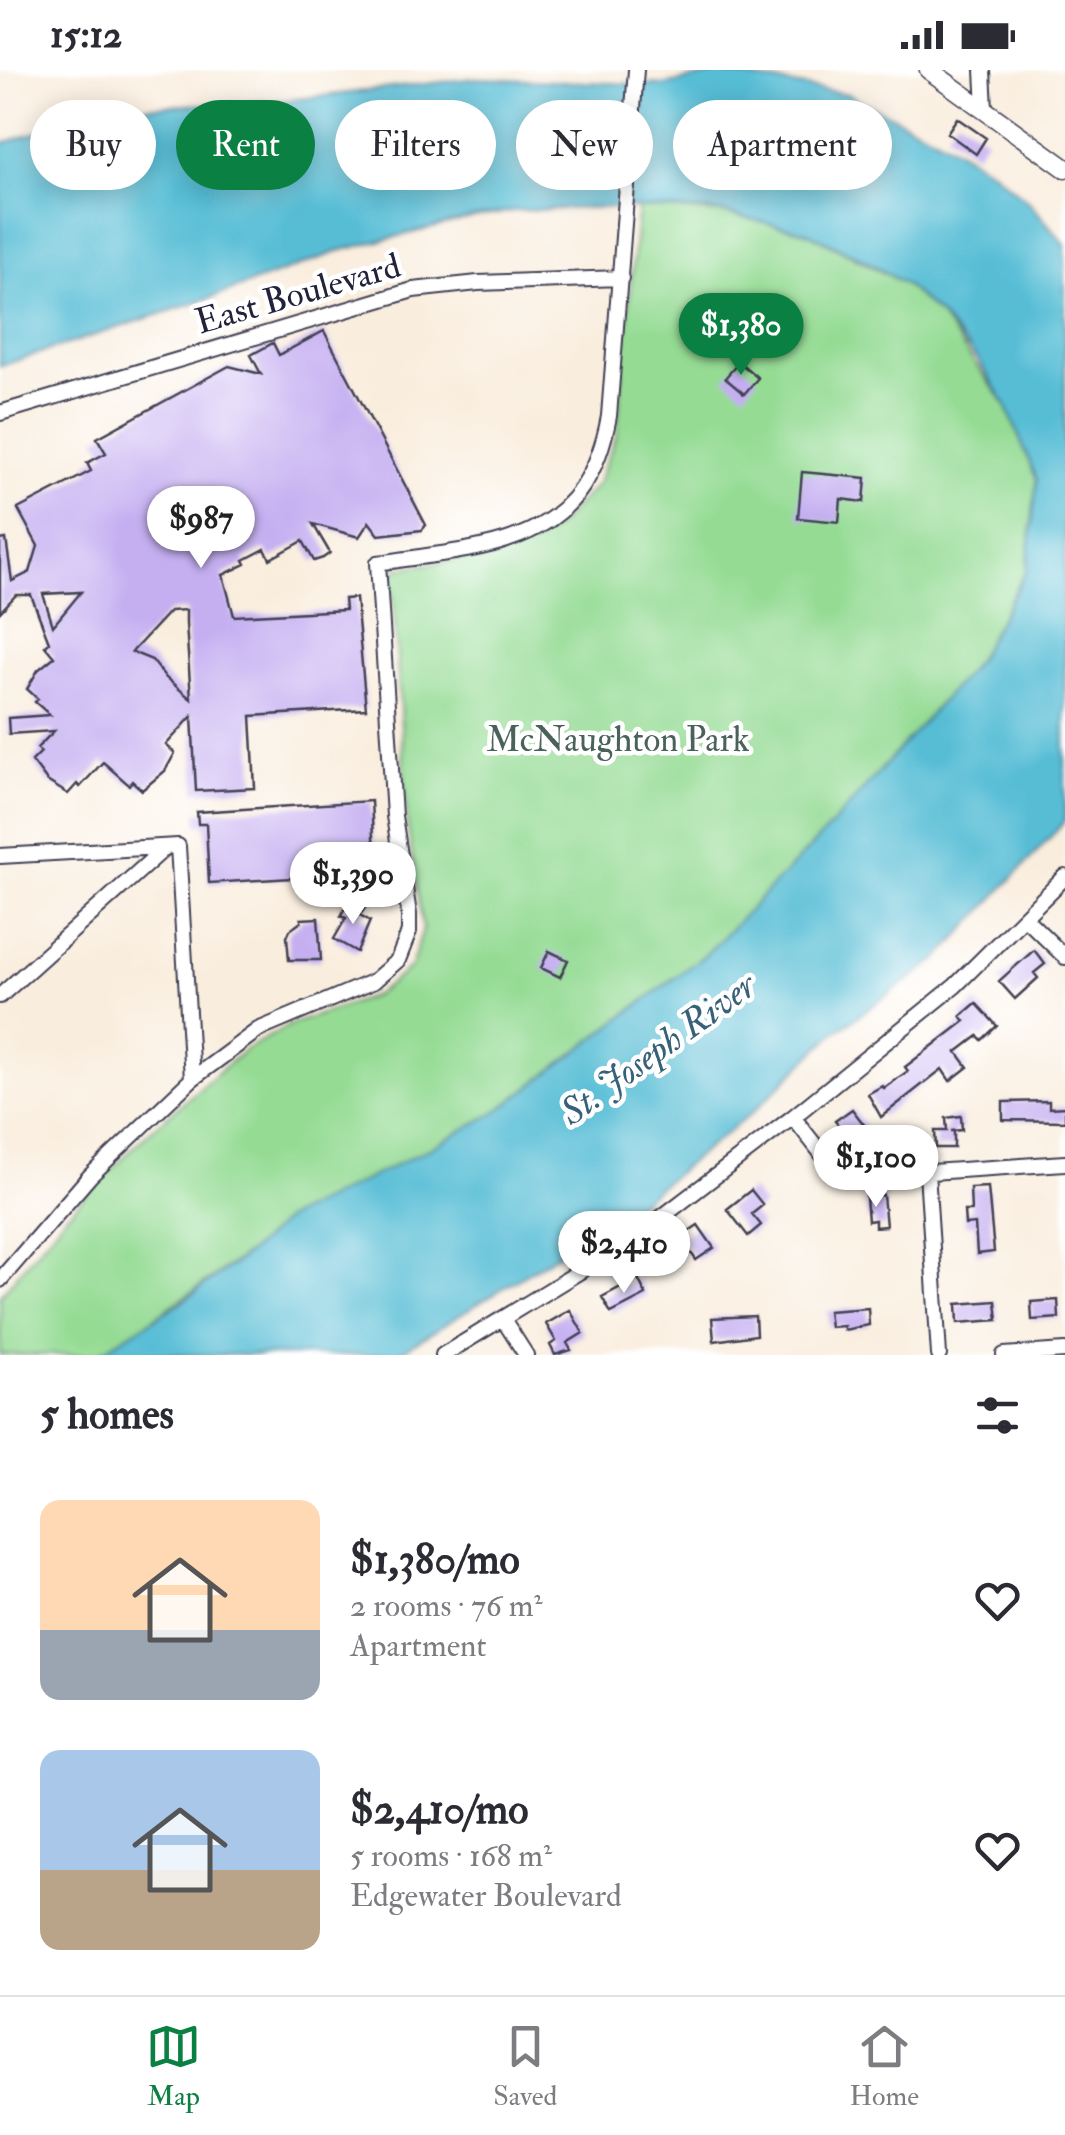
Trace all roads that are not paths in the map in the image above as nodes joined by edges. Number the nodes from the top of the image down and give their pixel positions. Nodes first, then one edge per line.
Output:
1 (636, 70) edge
2 (929, 70) edge
3 (983, 70) edge
4 (985, 109) junction
5 (1065, 168) edge
6 (621, 278) junction
7 (0, 413) edge
8 (172, 847) junction
9 (0, 856) edge
10 (1065, 877) edge
11 (1025, 918) junction
12 (1065, 958) edge
13 (0, 996) edge
14 (192, 1079) junction
15 (793, 1117) junction
16 (1065, 1163) edge
17 (927, 1172) junction
18 (0, 1280) edge
19 (503, 1319) junction
20 (1065, 1351) edge
21 (442, 1355) edge
22 (526, 1355) edge
23 (939, 1355) edge
24 (1004, 1355) edge

1 - 6 street
2 - 4 main road
3 - 4 street
4 - 5 main road
6 - 7 street, East Boulevard
6 - 14 street
8 - 9 street
8 - 13 street
8 - 14 street
10 - 11 street
11 - 12 street
11 - 15 street
14 - 18 street
15 - 17 street
15 - 19 street
16 - 17 street
17 - 23 street
19 - 21 street
19 - 22 street
20 - 24 street

